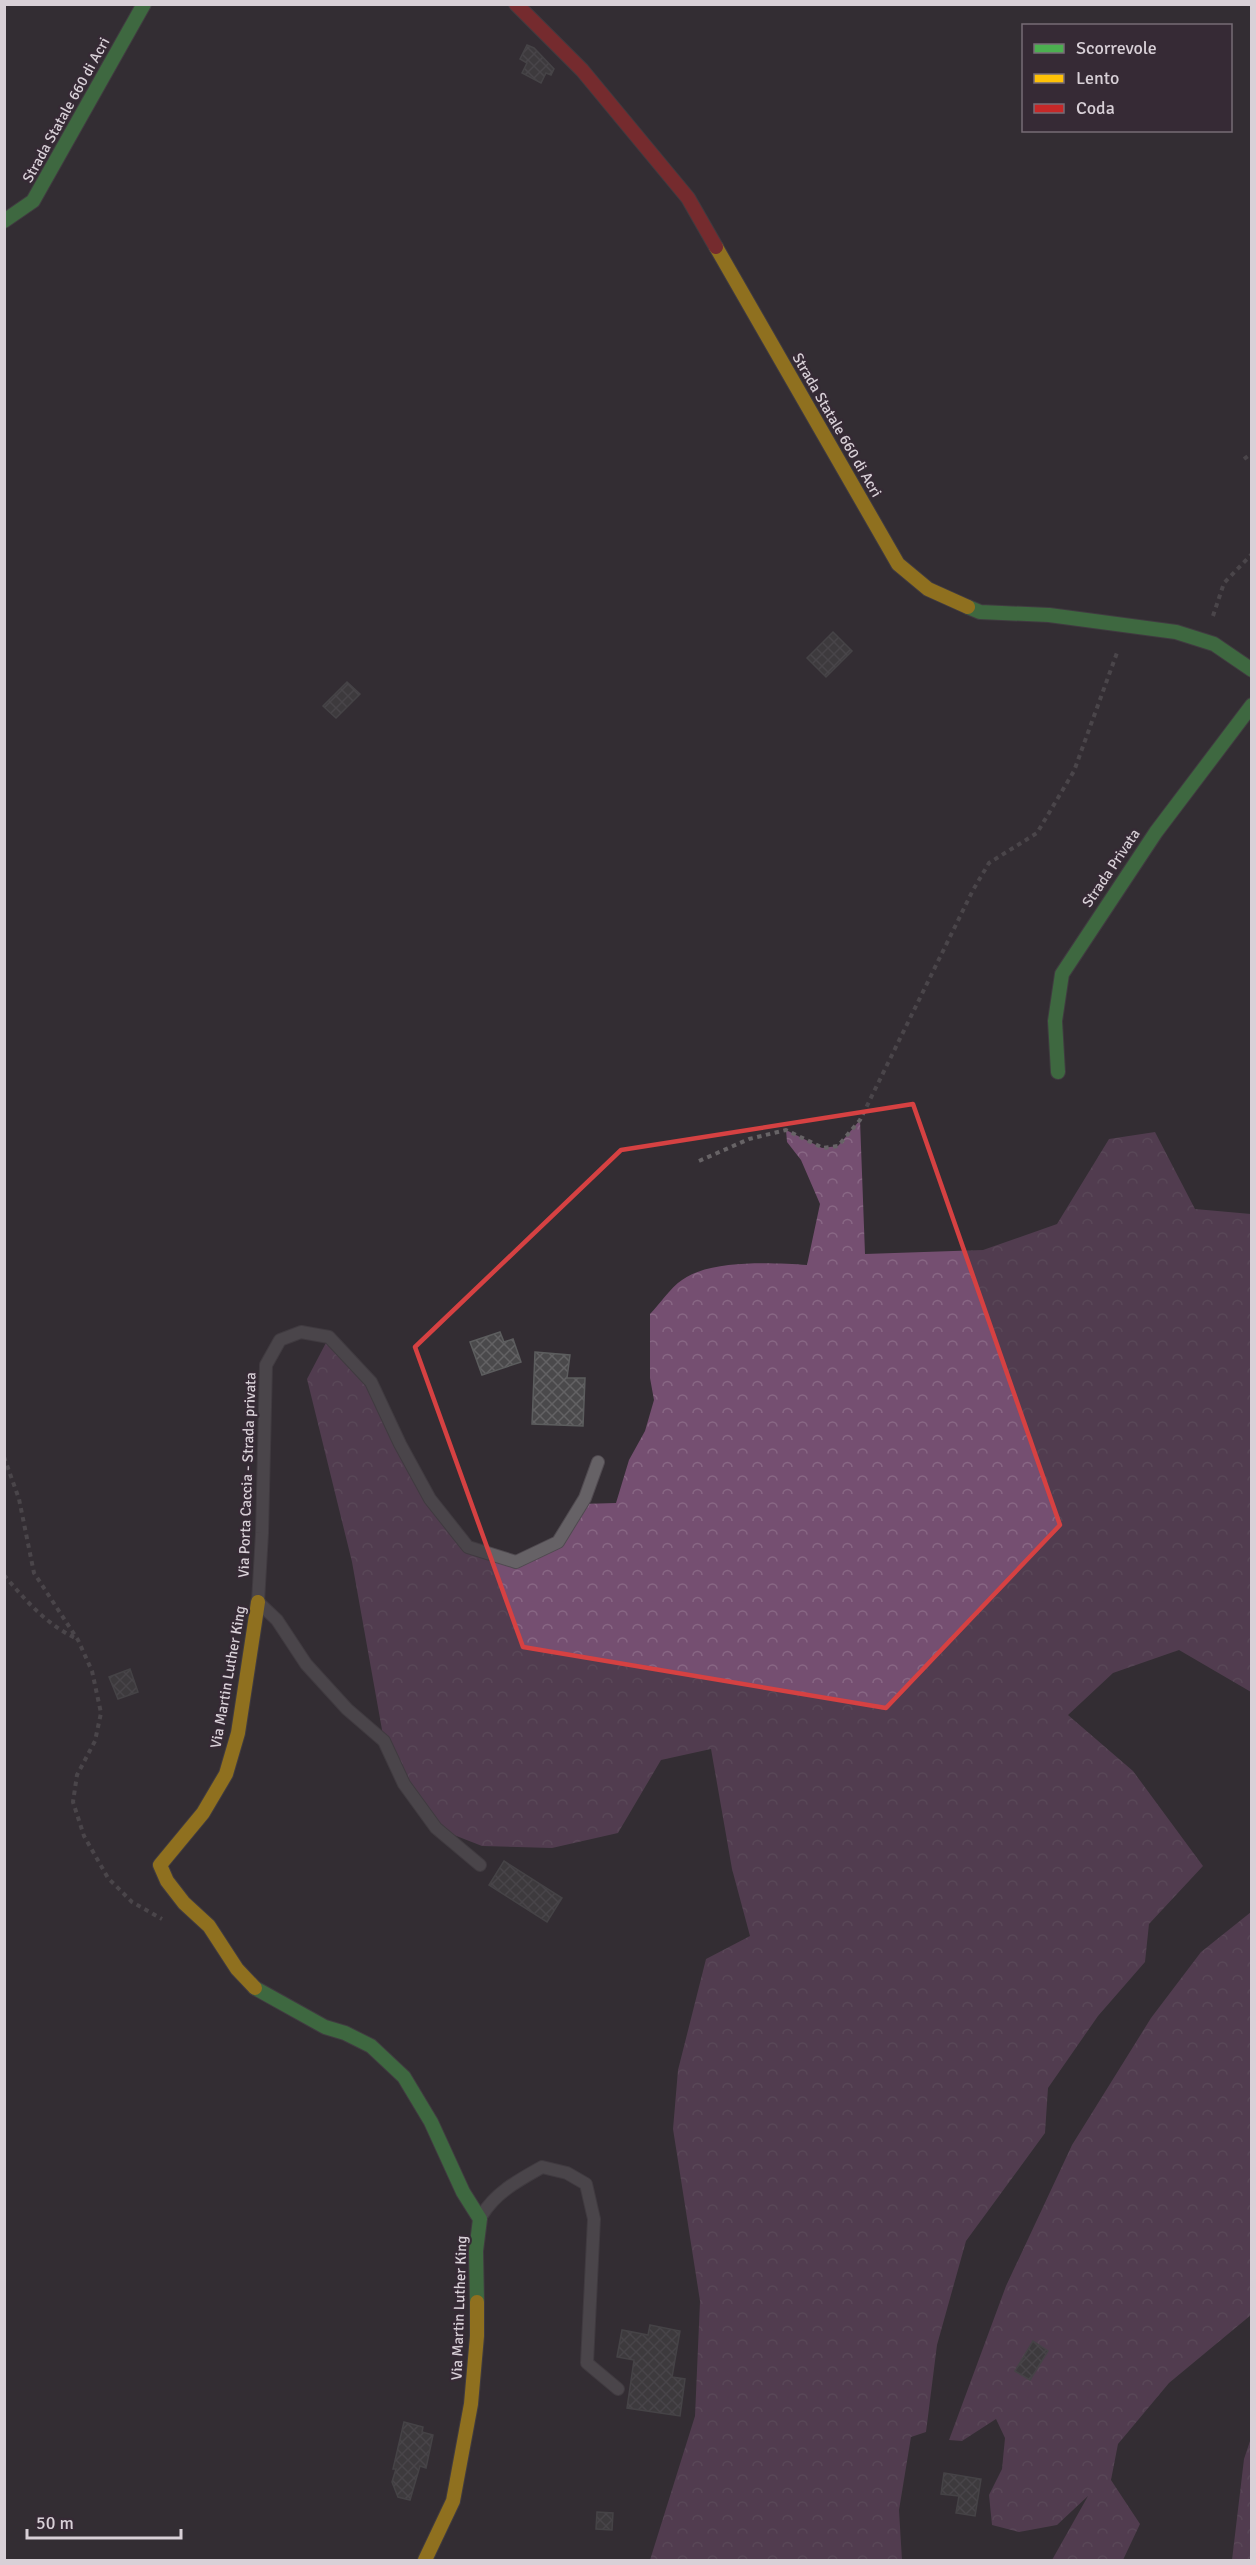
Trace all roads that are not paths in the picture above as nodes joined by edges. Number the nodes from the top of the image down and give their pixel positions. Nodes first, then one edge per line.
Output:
1 (144, 4) edge
2 (516, 4) edge
3 (4, 221) edge
4 (1251, 670) edge
5 (1251, 705) edge
6 (1058, 1072) dead end
7 (598, 1462) dead end
8 (258, 1602) junction
9 (480, 1865) dead end
10 (480, 2219) junction
11 (618, 2390) dead end
12 (425, 2560) edge

1 - 3 street, Strada Statale 660 di Acri
2 - 4 street, Strada Statale 660 di Acri
5 - 6 street, Strada Privata
7 - 8 lane, Via Porta Caccia - Strada privata
8 - 9 lane
8 - 10 street, Via Martin Luther King
10 - 11 lane
10 - 12 street, Via Martin Luther King

